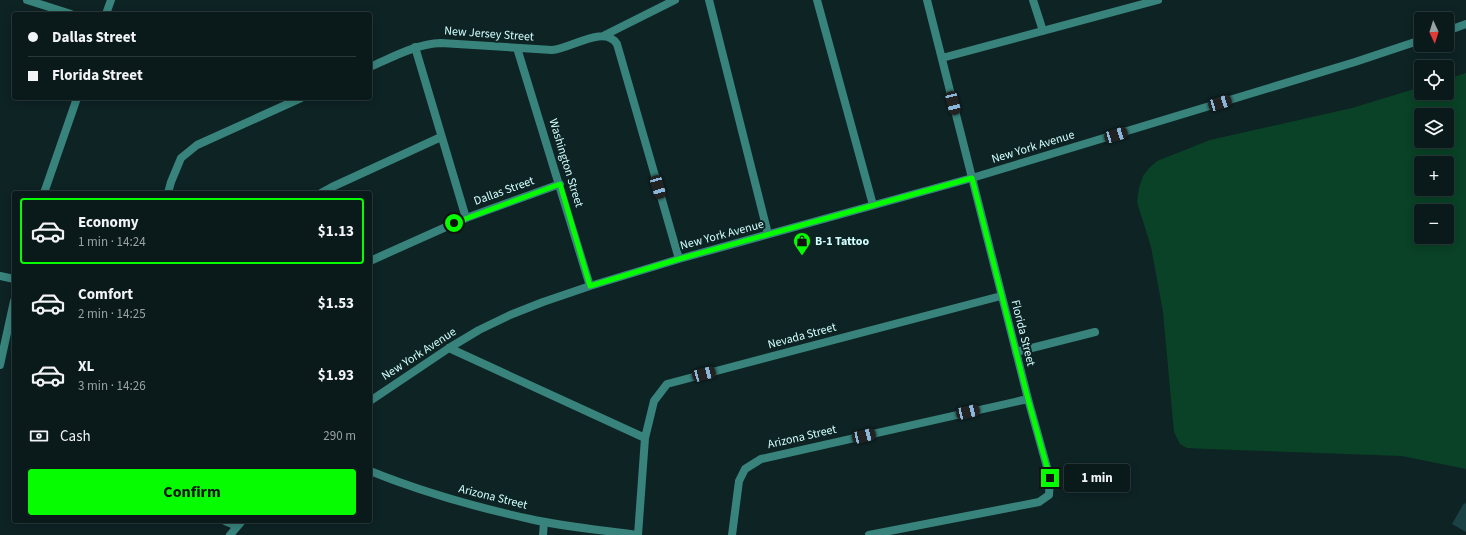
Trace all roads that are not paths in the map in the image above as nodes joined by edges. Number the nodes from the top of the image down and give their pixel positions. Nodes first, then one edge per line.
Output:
1 (27, 0) edge
2 (111, 0) edge
3 (675, 0) edge
4 (709, 0) edge
5 (816, 0) edge
6 (927, 0) edge
7 (1033, 0) edge
8 (1158, 0) edge
9 (65, 12) edge
10 (107, 12) edge
11 (1466, 24) edge
12 (1454, 28) edge
13 (1043, 31) junction
14 (606, 36) junction
15 (1414, 42) edge
16 (415, 47) junction
17 (517, 48) junction
18 (942, 58) junction
19 (372, 66) edge
20 (76, 100) edge
21 (297, 100) edge
22 (441, 137) junction
23 (972, 178) junction
24 (560, 184) junction
25 (45, 191) edge
26 (168, 191) edge
27 (324, 191) edge
28 (873, 205) junction
29 (466, 218) junction
30 (768, 234) junction
31 (679, 259) junction
32 (372, 261) edge
33 (0, 276) edge
34 (12, 279) edge
35 (590, 286) junction
36 (1001, 296) junction
37 (12, 310) edge
38 (1095, 332) dead end
39 (449, 348) junction
40 (1016, 352) junction
41 (0, 365) edge
42 (1028, 399) junction
43 (372, 400) edge
44 (645, 438) junction
45 (372, 473) edge
46 (544, 522) junction
47 (240, 523) edge
48 (230, 535) edge
49 (543, 535) edge
50 (638, 535) edge
51 (732, 535) edge
52 (869, 535) edge

1 - 9 street
2 - 10 street
3 - 14 street, New Jersey Street
4 - 30 street
5 - 28 street
6 - 18 street, Florida Street
7 - 13 street
8 - 13 street
11 - 12 street
13 - 18 street
14 - 17 street, New Jersey Street
14 - 31 street
15 - 23 street, New York Avenue
16 - 17 street, New Jersey Street
16 - 19 street, New Jersey Street
16 - 22 street
17 - 24 street, Washington Street
18 - 23 street, Florida Street
20 - 25 street
21 - 26 street
22 - 27 street
22 - 29 street
23 - 28 street, New York Avenue
23 - 36 street, Florida Street
24 - 29 street, Dallas Street
24 - 35 street, Washington Street
28 - 30 street, New York Avenue
29 - 32 street, Dallas Street
30 - 31 street, New York Avenue
31 - 35 street, New York Avenue
33 - 34 street
35 - 39 street, New York Avenue
36 - 40 street, Florida Street
36 - 44 street, Nevada Street
37 - 41 street
38 - 40 street
39 - 43 street, New York Avenue
39 - 44 street
40 - 42 street, Florida Street
42 - 51 street, Arizona Street
42 - 52 street, Florida Street
44 - 50 street, Nevada Street
45 - 46 street, Arizona Street
46 - 49 street
46 - 50 street, Arizona Street
47 - 48 street

